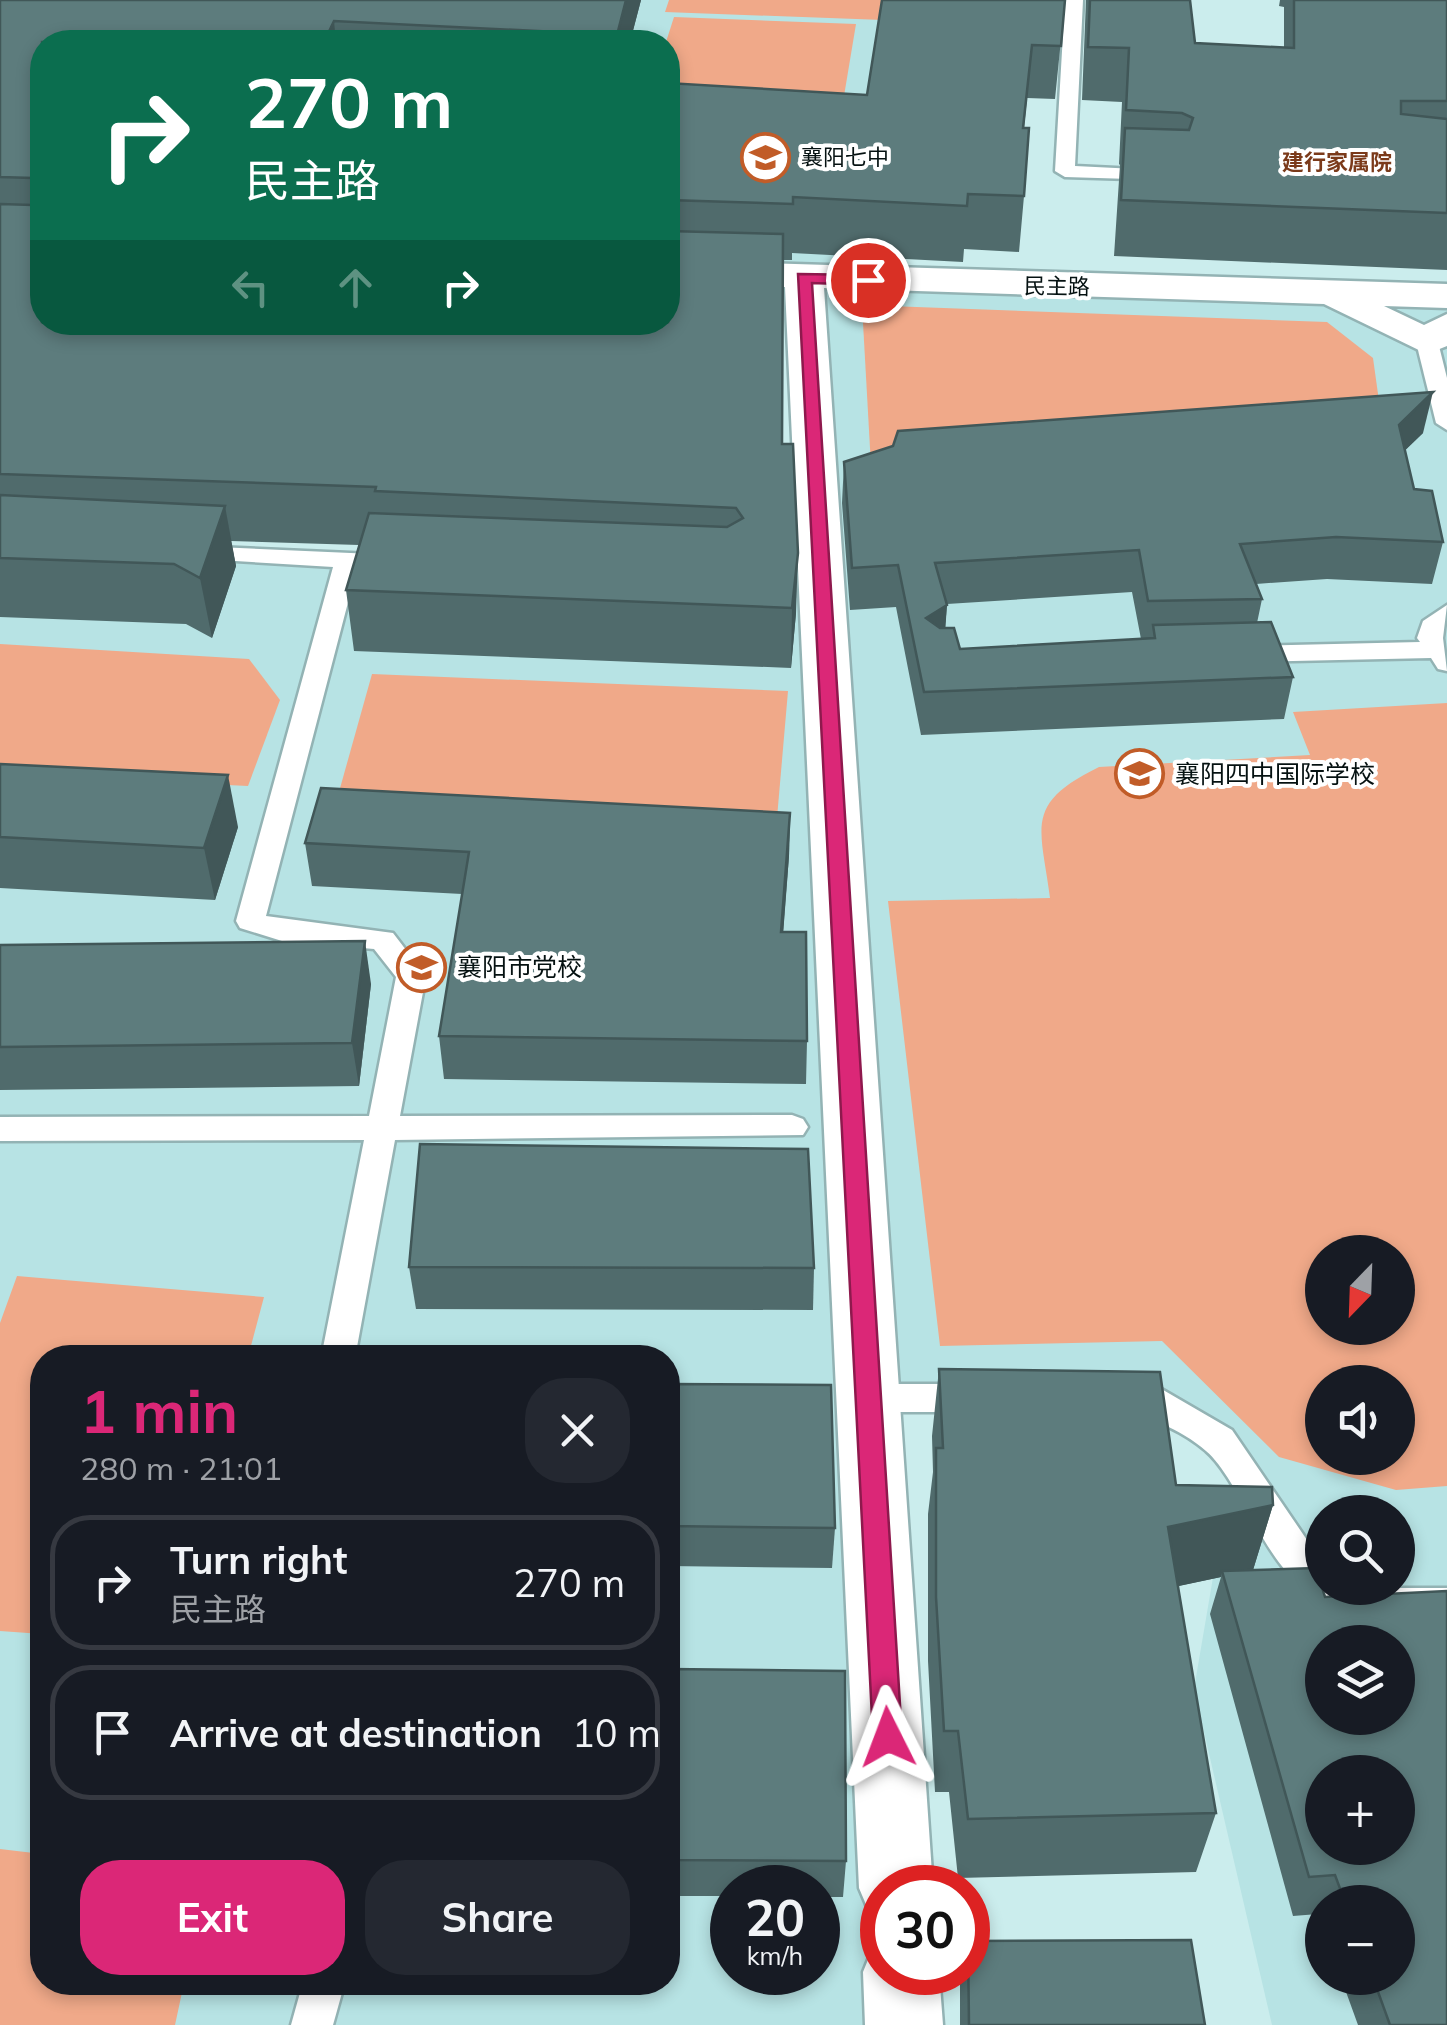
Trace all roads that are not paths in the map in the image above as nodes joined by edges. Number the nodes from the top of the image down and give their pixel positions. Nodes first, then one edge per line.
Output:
1 (1074, 0) edge
2 (1174, 176) edge
3 (680, 273) edge
4 (804, 278) junction
5 (1325, 292) junction
6 (1447, 296) edge
7 (1437, 334) edge
8 (1447, 423) edge
9 (174, 552) edge
10 (347, 560) junction
11 (423, 563) edge
12 (1447, 614) edge
13 (1216, 654) edge
14 (1441, 657) edge
15 (792, 1127) dead end
16 (0, 1128) edge
17 (382, 1130) junction
18 (341, 1345) edge
19 (1086, 1397) edge
20 (868, 1398) junction
21 (1007, 1398) edge
22 (1305, 1567) edge
23 (1379, 1605) edge
24 (1447, 1605) edge
25 (895, 1865) edge
26 (320, 1995) edge
27 (902, 1995) edge
28 (312, 2025) edge
29 (904, 2025) edge

1 - 2 lane
3 - 4 street, 民主路
4 - 5 street, 民主路
4 - 20 street
5 - 6 street, 民主路
5 - 7 street
7 - 8 lane
9 - 10 lane
10 - 11 lane
10 - 17 lane
12 - 14 lane
13 - 14 lane
15 - 17 lane
16 - 17 lane
17 - 18 lane
19 - 22 lane
20 - 21 lane
20 - 25 street
23 - 24 lane
26 - 28 lane
27 - 29 street

